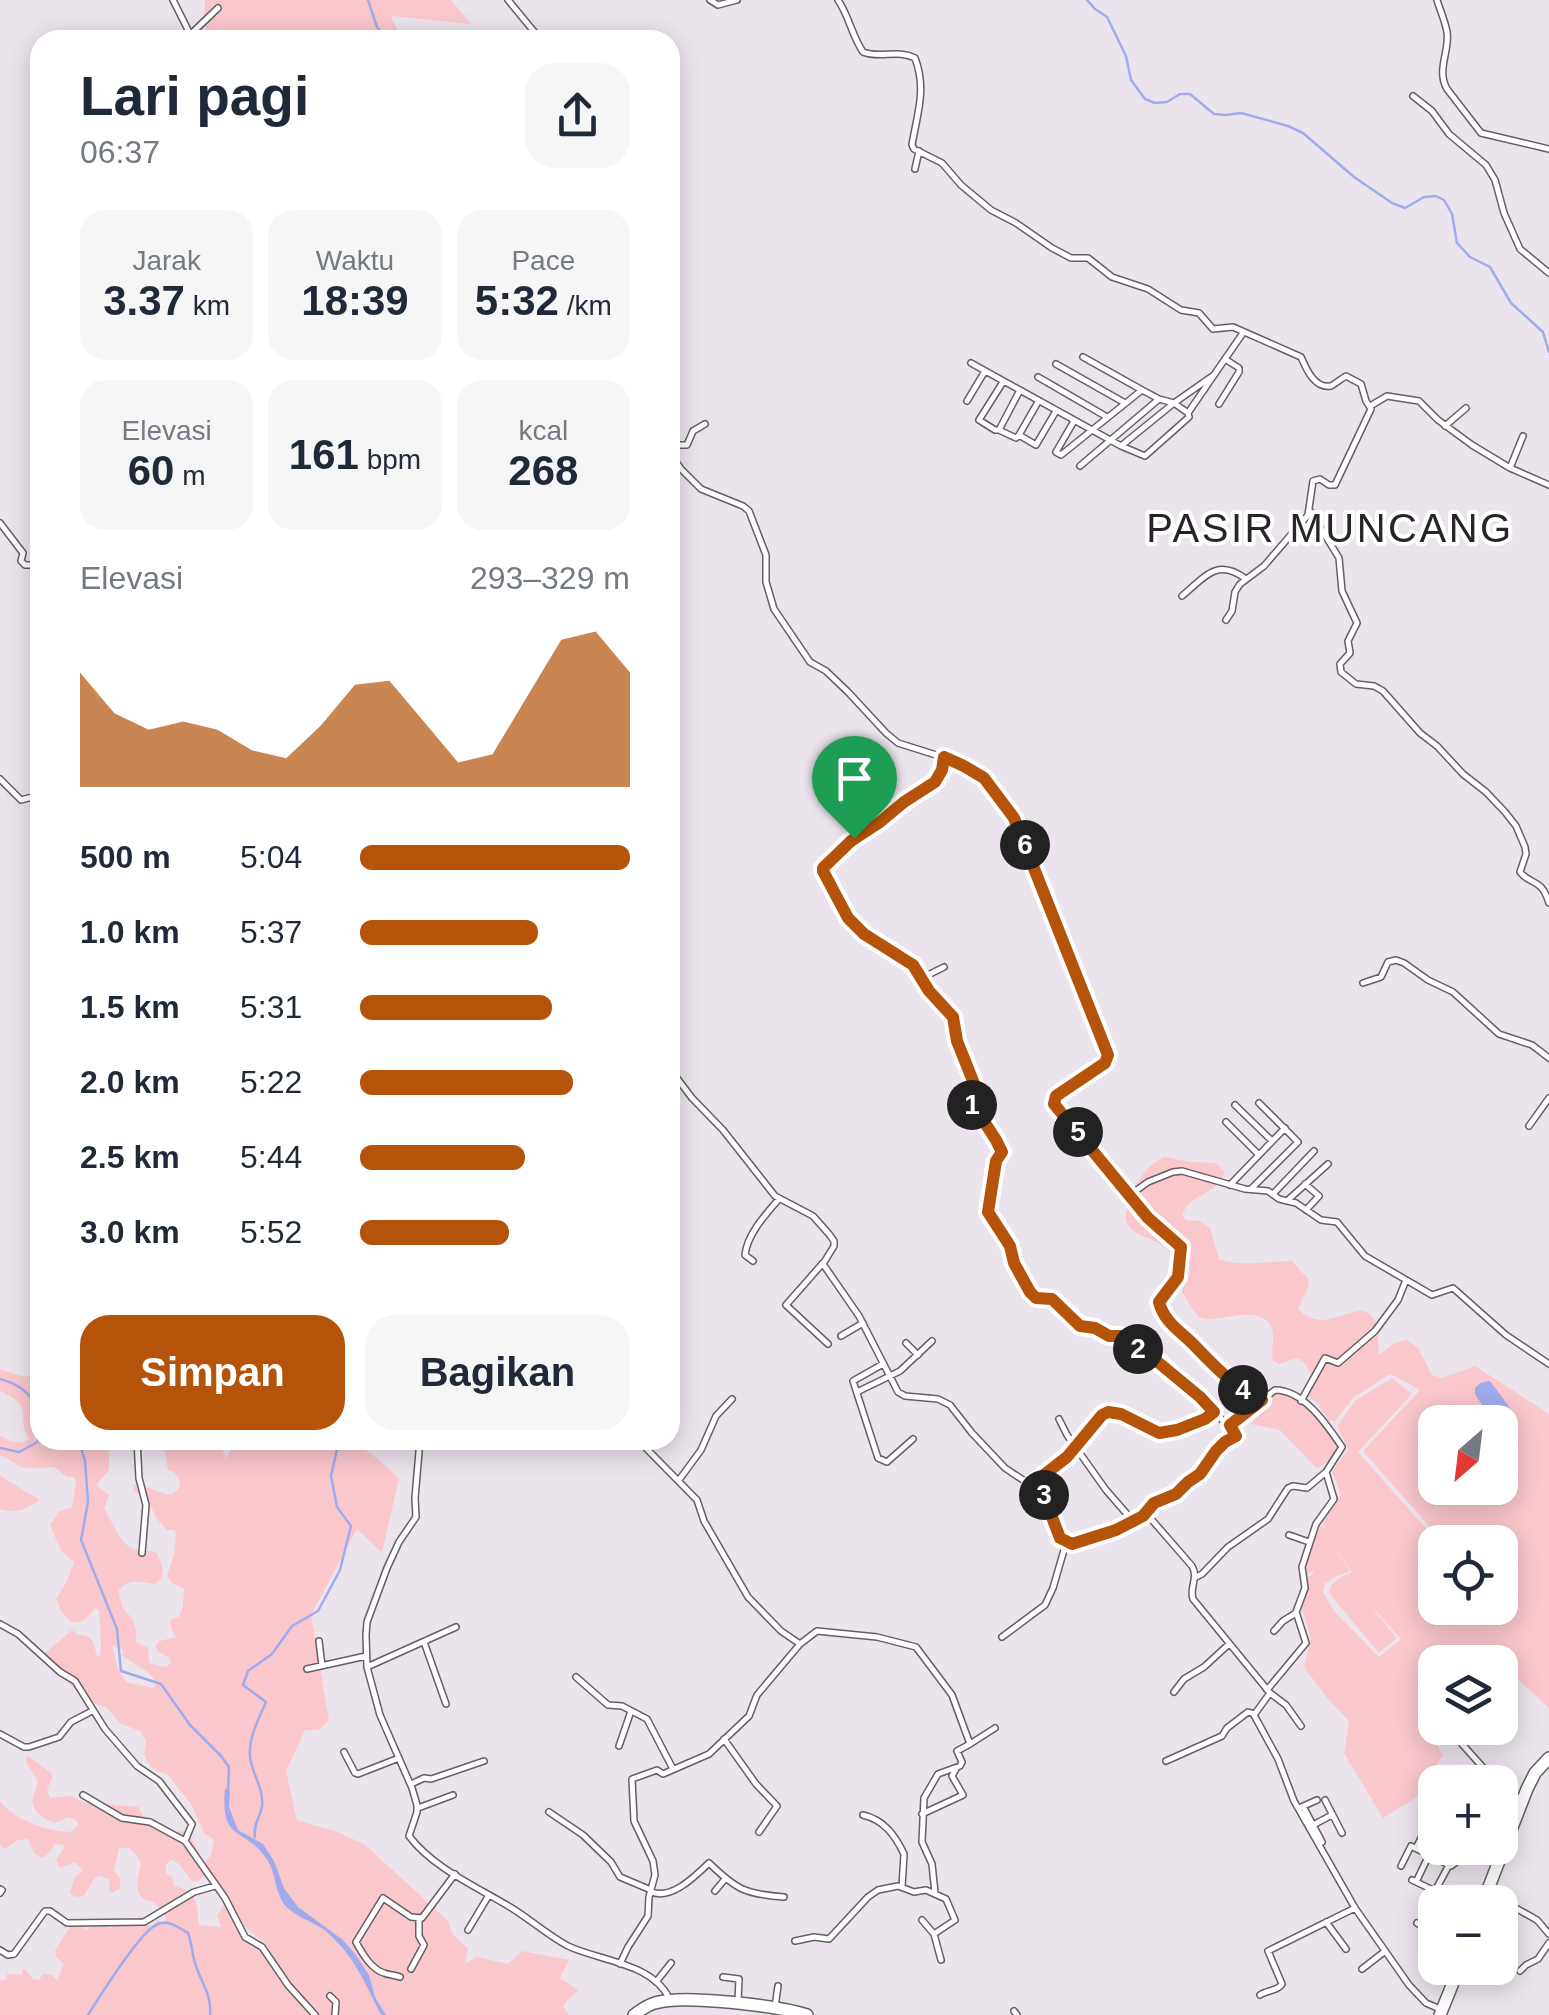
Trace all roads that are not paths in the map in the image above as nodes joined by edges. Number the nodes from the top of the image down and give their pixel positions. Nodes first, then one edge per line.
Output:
1 (173, 0) edge
2 (508, 0) edge
3 (710, 0) edge
4 (737, 0) edge
5 (838, 0) edge
6 (1436, 0) edge
7 (218, 8) dead end
8 (188, 30) edge
9 (198, 30) edge
10 (532, 30) edge
11 (1413, 96) dead end
12 (1549, 149) edge
13 (919, 151) junction
14 (915, 169) dead end
15 (1549, 273) edge
16 (1243, 332) junction
17 (1082, 358) dead end
18 (1226, 359) junction
19 (971, 363) dead end
20 (1056, 364) dead end
21 (985, 371) junction
22 (1214, 375) junction
23 (1038, 377) dead end
24 (1002, 382) junction
25 (1142, 390) junction
26 (1020, 391) junction
27 (1159, 399) junction
28 (967, 401) dead end
29 (1038, 402) junction
30 (1124, 403) junction
31 (1174, 403) junction
32 (1218, 404) dead end
33 (1370, 405) junction
34 (1466, 408) dead end
35 (1056, 411) junction
36 (1188, 412) junction
37 (1106, 417) junction
38 (1074, 421) junction
39 (705, 424) dead end
40 (1445, 426) junction
41 (998, 430) junction
42 (1090, 430) junction
43 (1019, 435) junction
44 (1523, 436) dead end
45 (1110, 440) junction
46 (680, 445) edge
47 (1121, 446) junction
48 (1080, 466) dead end
49 (680, 467) edge
50 (1510, 468) junction
51 (1549, 485) edge
52 (1310, 510) junction
53 (0, 523) edge
54 (30, 565) edge
55 (1246, 579) junction
56 (1182, 596) dead end
57 (1226, 620) dead end
58 (944, 757) junction
59 (0, 778) edge
60 (30, 798) edge
61 (1549, 903) edge
62 (944, 968) dead end
63 (922, 978) junction
64 (1363, 983) dead end
65 (1549, 1058) edge
66 (680, 1082) edge
67 (1549, 1098) edge
68 (1259, 1103) dead end
69 (1235, 1106) dead end
70 (1226, 1122) dead end
71 (1529, 1126) dead end
72 (1284, 1128) junction
73 (1272, 1142) junction
74 (1314, 1151) dead end
75 (1259, 1155) junction
76 (1328, 1164) dead end
77 (1306, 1184) junction
78 (1230, 1185) junction
79 (1251, 1189) junction
80 (1130, 1194) junction
81 (1272, 1194) junction
82 (778, 1200) junction
83 (1288, 1201) junction
84 (1306, 1210) junction
85 (753, 1260) dead end
86 (822, 1264) junction
87 (1406, 1280) junction
88 (863, 1324) junction
89 (841, 1336) dead end
90 (932, 1341) dead end
91 (906, 1343) dead end
92 (828, 1344) dead end
93 (918, 1355) junction
94 (883, 1364) junction
95 (1549, 1364) edge
96 (888, 1376) junction
97 (856, 1392) junction
98 (732, 1399) dead end
99 (1262, 1400) junction
100 (1301, 1400) junction
101 (1214, 1412) junction
102 (1058, 1419) dead end
103 (1230, 1425) junction
104 (913, 1439) dead end
105 (1077, 1448) junction
106 (138, 1450) edge
107 (419, 1450) edge
108 (648, 1450) edge
109 (1326, 1472) junction
110 (679, 1480) junction
111 (1031, 1485) junction
112 (1143, 1516) junction
113 (1133, 1521) junction
114 (1289, 1535) dead end
115 (1309, 1542) junction
116 (1066, 1543) junction
117 (142, 1553) dead end
118 (1195, 1577) junction
119 (1296, 1613) junction
120 (0, 1624) edge
121 (456, 1627) dead end
122 (1274, 1631) dead end
123 (1002, 1637) dead end
124 (318, 1641) dead end
125 (424, 1642) junction
126 (800, 1644) junction
127 (1229, 1644) junction
128 (366, 1656) junction
129 (322, 1666) junction
130 (367, 1666) junction
131 (307, 1669) dead end
132 (576, 1677) dead end
133 (1187, 1677) junction
134 (1192, 1684) dead end
135 (1174, 1692) dead end
136 (1269, 1692) junction
137 (446, 1704) dead end
138 (631, 1710) junction
139 (92, 1712) junction
140 (1254, 1714) junction
141 (1301, 1726) dead end
142 (995, 1728) dead end
143 (0, 1734) edge
144 (724, 1739) junction
145 (970, 1744) junction
146 (1463, 1745) edge
147 (620, 1746) dead end
148 (344, 1752) dead end
149 (399, 1758) junction
150 (1549, 1758) edge
151 (484, 1761) dead end
152 (1166, 1761) dead end
153 (1480, 1765) edge
154 (956, 1768) junction
155 (673, 1770) junction
156 (411, 1784) junction
157 (83, 1795) dead end
158 (453, 1795) dead end
159 (1518, 1798) edge
160 (1522, 1800) junction
161 (1518, 1806) edge
162 (418, 1808) junction
163 (1302, 1809) junction
164 (549, 1812) dead end
165 (922, 1814) junction
166 (1332, 1814) junction
167 (863, 1815) dead end
168 (1311, 1826) junction
169 (759, 1832) dead end
170 (1342, 1833) dead end
171 (1418, 1840) edge
172 (185, 1841) junction
173 (1322, 1842) dead end
174 (1402, 1842) dead end
175 (1414, 1847) junction
176 (1418, 1849) edge
177 (1425, 1865) edge
178 (1401, 1866) dead end
179 (1449, 1866) edge
180 (456, 1874) junction
181 (725, 1879) junction
182 (216, 1886) junction
183 (902, 1887) junction
184 (651, 1891) junction
185 (715, 1891) dead end
186 (935, 1892) junction
187 (489, 1895) junction
188 (784, 1897) dead end
189 (1356, 1908) junction
190 (1518, 1911) edge
191 (419, 1919) junction
192 (922, 1920) dead end
193 (1326, 1922) junction
194 (468, 1930) dead end
195 (934, 1934) junction
196 (1549, 1934) edge
197 (795, 1941) dead end
198 (1549, 1943) edge
199 (1346, 1949) dead end
200 (0, 1950) edge
201 (1384, 1952) junction
202 (942, 1960) dead end
203 (671, 1963) dead end
204 (620, 1964) junction
205 (410, 1969) dead end
206 (1362, 1969) dead end
207 (1520, 1971) dead end
208 (400, 1977) dead end
209 (724, 1977) dead end
210 (656, 1982) junction
211 (1452, 1985) edge
212 (778, 1986) dead end
213 (1260, 1995) dead end
214 (330, 1996) dead end
215 (667, 2003) junction
216 (738, 2004) junction
217 (775, 2008) junction
218 (1441, 2012) edge
219 (315, 2015) edge
220 (335, 2015) edge
221 (634, 2015) edge
222 (808, 2015) edge

1 - 8 street
2 - 10 street
3 - 4 street
5 - 13 street
6 - 12 street
7 - 9 street
11 - 15 street
13 - 14 street
13 - 16 street
16 - 18 street
16 - 33 street
17 - 25 street
18 - 22 street
18 - 32 street
19 - 21 street
20 - 30 street
21 - 24 street
21 - 28 street
22 - 31 street
22 - 36 street
23 - 37 street
24 - 26 street
24 - 41 street
25 - 27 street
25 - 30 street
26 - 29 street
26 - 41 street
27 - 31 street
27 - 45 street
29 - 35 street
29 - 43 street
30 - 37 street
31 - 36 street
31 - 47 street
33 - 40 street
33 - 52 street
34 - 40 street
35 - 38 street
35 - 43 street
36 - 47 street
37 - 42 street
38 - 42 street
38 - 42 street
39 - 46 street
40 - 50 street
41 - 43 street
42 - 45 street
44 - 50 street
45 - 47 street
45 - 48 street
49 - 58 street
50 - 51 street
52 - 55 street
52 - 61 street
53 - 54 street
55 - 56 street
55 - 57 street
58 - 63 street
58 - 80 street
59 - 60 street
62 - 63 street
63 - 101 street
64 - 65 street
66 - 82 street
67 - 71 street
68 - 72 street
69 - 73 street
70 - 75 street
72 - 73 street
72 - 79 street
73 - 75 street
74 - 81 street
75 - 78 street
76 - 77 street
77 - 83 street
77 - 84 street
78 - 79 street
78 - 80 street
79 - 81 street
80 - 99 street
81 - 83 street
82 - 85 street
82 - 86 street
83 - 84 street
84 - 87 street
86 - 88 street
86 - 92 street
87 - 95 street
87 - 100 street
88 - 89 street
88 - 94 street
90 - 93 street
91 - 93 street
93 - 96 street
94 - 96 street
94 - 97 street
96 - 97 street
96 - 111 street
97 - 104 street
98 - 110 street
99 - 100 street
99 - 103 street
100 - 109 street
101 - 103 street
101 - 105 street
102 - 105 street
103 - 112 street
105 - 111 street
105 - 113 street
106 - 117 street
107 - 128 street
108 - 110 street
109 - 115 street
109 - 118 street
110 - 126 street
111 - 116 street
112 - 113 street
112 - 118 street
113 - 116 street
114 - 115 street
115 - 119 street
116 - 123 street
118 - 127 street
119 - 122 street
119 - 136 street
120 - 139 street
121 - 125 street
124 - 129 street
125 - 130 street
125 - 137 street
126 - 144 street
126 - 145 street
127 - 133 street
127 - 136 street
128 - 129 street
128 - 130 street
129 - 131 street
130 - 149 street
132 - 138 street
133 - 134 street
133 - 135 street
136 - 140 street
136 - 141 street
138 - 147 street
138 - 155 street
139 - 143 street
139 - 172 street
140 - 152 street
140 - 163 street
142 - 145 street
144 - 155 street
144 - 169 street
145 - 154 street
146 - 153 street
148 - 149 street
149 - 156 street
150 - 160 highway
151 - 156 street
154 - 165 street
154 - 165 street
155 - 184 street
156 - 162 street
157 - 172 street
158 - 162 street
159 - 160 street
160 - 161 highway
162 - 180 street
163 - 166 street
163 - 168 street
164 - 184 street
165 - 186 street
166 - 168 street
166 - 170 street
167 - 183 street
168 - 173 street
168 - 189 street
171 - 175 street
172 - 182 street
174 - 175 street
175 - 176 street
175 - 178 street
177 - 179 street
180 - 187 street
180 - 191 street
181 - 184 street
181 - 185 street
181 - 188 street
182 - 200 street
182 - 219 street
183 - 186 street
183 - 197 street
184 - 204 street
186 - 195 street
187 - 194 street
187 - 204 street
189 - 193 street
189 - 201 street
190 - 196 street
191 - 205 street
191 - 208 street
192 - 195 street
193 - 199 street
193 - 213 street
195 - 202 street
198 - 207 street
201 - 206 street
201 - 218 street
203 - 210 street
204 - 210 street
209 - 216 street
210 - 215 street
211 - 218 highway
212 - 217 street
214 - 220 street
215 - 216 highway
215 - 221 highway
216 - 217 highway
217 - 222 highway

